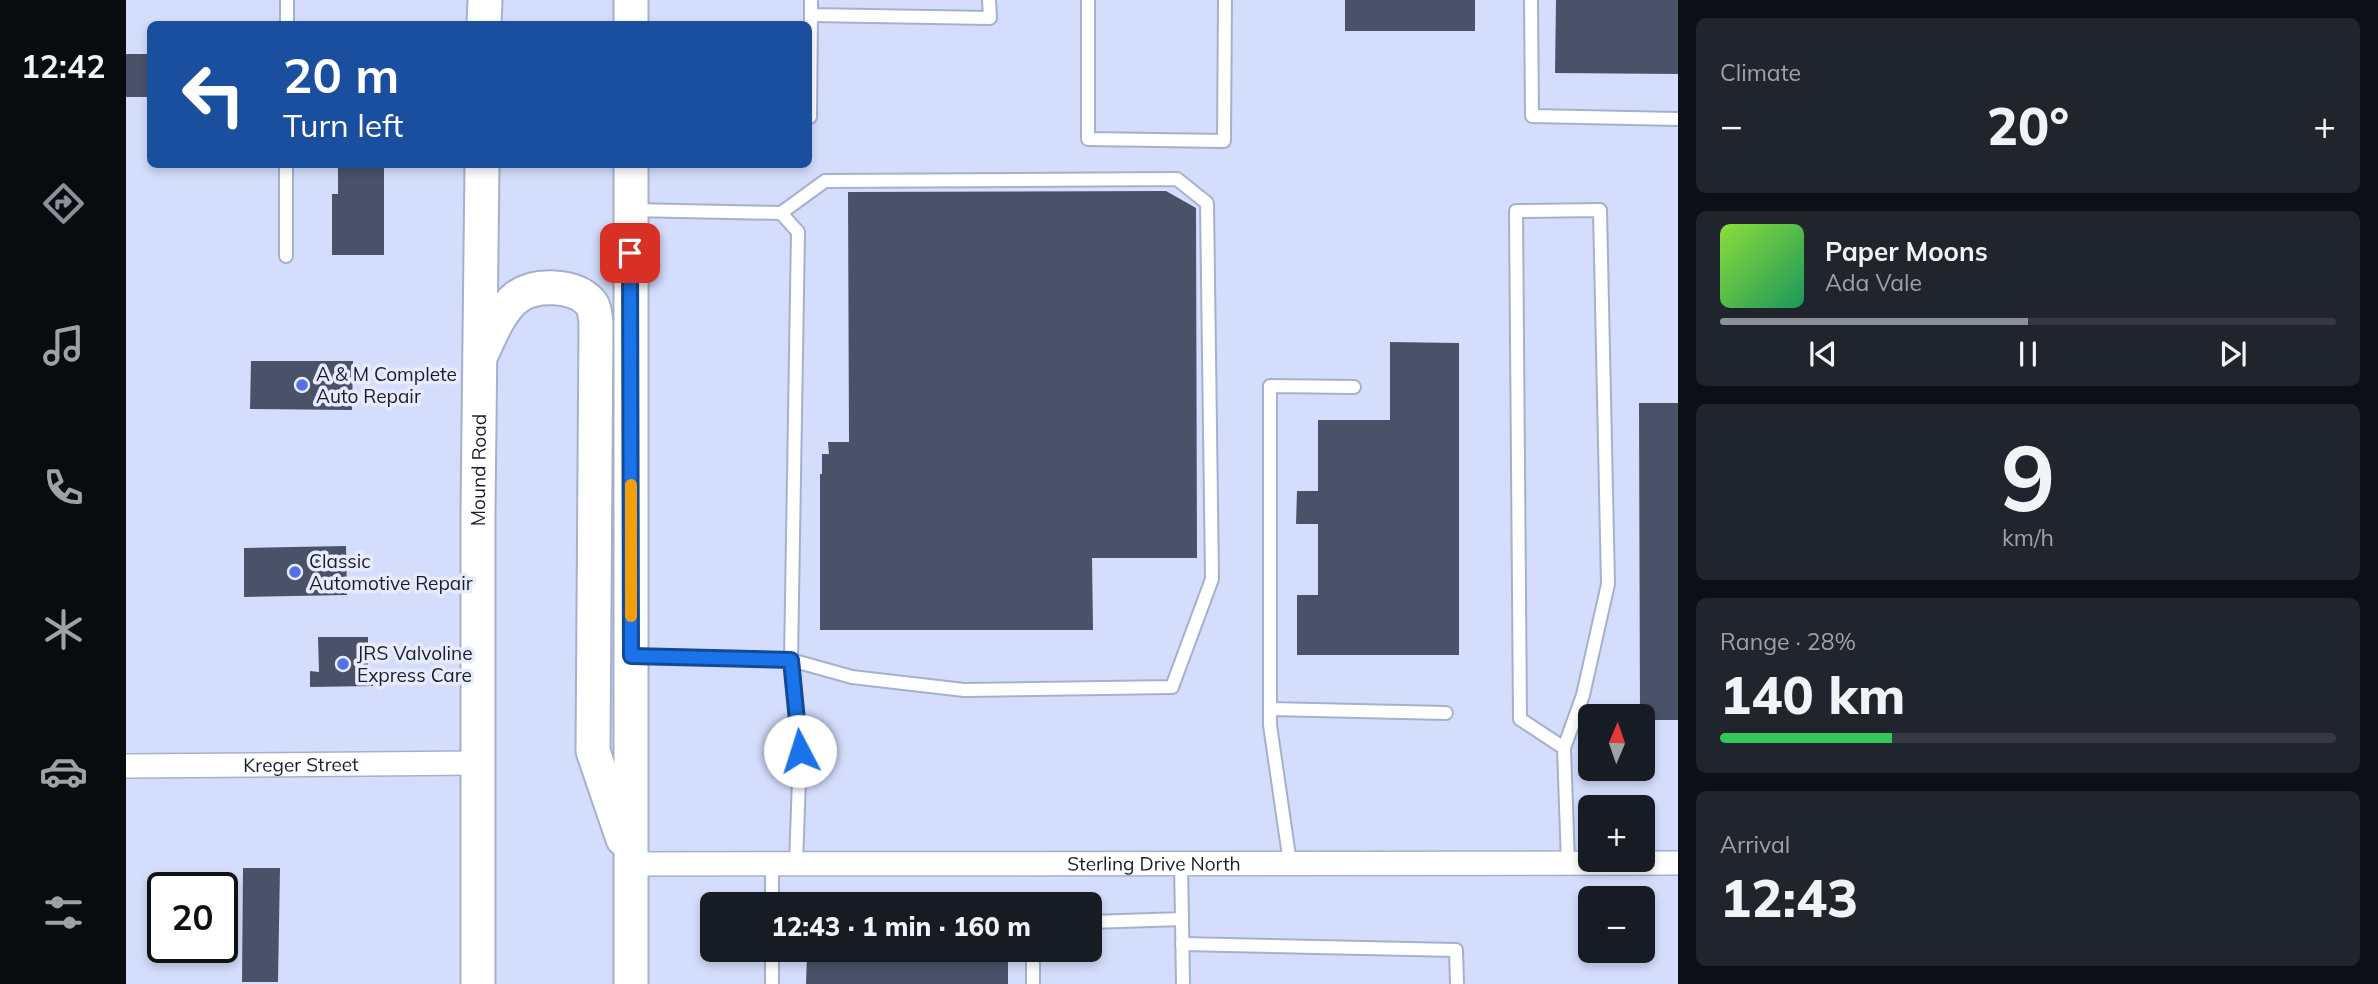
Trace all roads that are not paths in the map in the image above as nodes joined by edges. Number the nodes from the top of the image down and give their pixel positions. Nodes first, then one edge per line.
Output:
1 (287, 0) edge
2 (485, 0) edge
3 (631, 0) edge
4 (811, 0) edge
5 (989, 0) edge
6 (1088, 0) edge
7 (1225, 0) edge
8 (1531, 0) edge
9 (811, 15) junction
10 (287, 21) edge
11 (484, 21) edge
12 (631, 21) edge
13 (811, 21) edge
14 (1678, 119) edge
15 (286, 168) edge
16 (482, 168) edge
17 (631, 168) edge
18 (631, 210) junction
19 (781, 213) junction
20 (286, 256) dead end
21 (479, 359) junction
22 (1354, 387) dead end
23 (631, 656) junction
24 (791, 660) junction
25 (1270, 709) junction
26 (1446, 713) dead end
27 (1564, 748) junction
28 (477, 763) junction
29 (126, 766) edge
30 (1290, 863) junction
31 (1568, 863) junction
32 (1678, 863) edge
33 (631, 864) junction
34 (772, 864) junction
35 (796, 864) junction
36 (1181, 864) junction
37 (772, 892) edge
38 (1182, 919) junction
39 (1102, 922) edge
40 (1182, 944) junction
41 (772, 962) edge
42 (1033, 962) edge
43 (478, 984) edge
44 (631, 984) edge
45 (772, 984) edge
46 (1033, 984) edge
47 (1183, 984) edge
48 (1457, 984) edge

1 - 10 lane
2 - 11 main road
3 - 12 main road
4 - 9 lane
5 - 9 lane
6 - 7 lane
8 - 14 lane
9 - 13 lane
15 - 20 lane
16 - 21 main road, Mound Road
17 - 18 main road
18 - 19 lane
18 - 23 main road
19 - 24 lane
19 - 24 lane
21 - 28 main road, Mound Road
21 - 33 main road
22 - 25 lane
23 - 24 lane
23 - 33 main road
24 - 35 lane
25 - 26 lane
25 - 30 lane
27 - 27 lane
27 - 31 lane
28 - 29 street, Kreger Street
28 - 43 main road, Mound Road
30 - 31 street, Sterling Drive North
30 - 36 street, Sterling Drive North
31 - 32 street, Sterling Drive North
33 - 34 street, Sterling Drive North
33 - 44 main road
34 - 35 street, Sterling Drive North
34 - 37 lane
35 - 36 street, Sterling Drive North
36 - 38 lane
38 - 39 lane
38 - 40 lane
40 - 47 lane
40 - 48 lane
41 - 45 lane
42 - 46 lane

